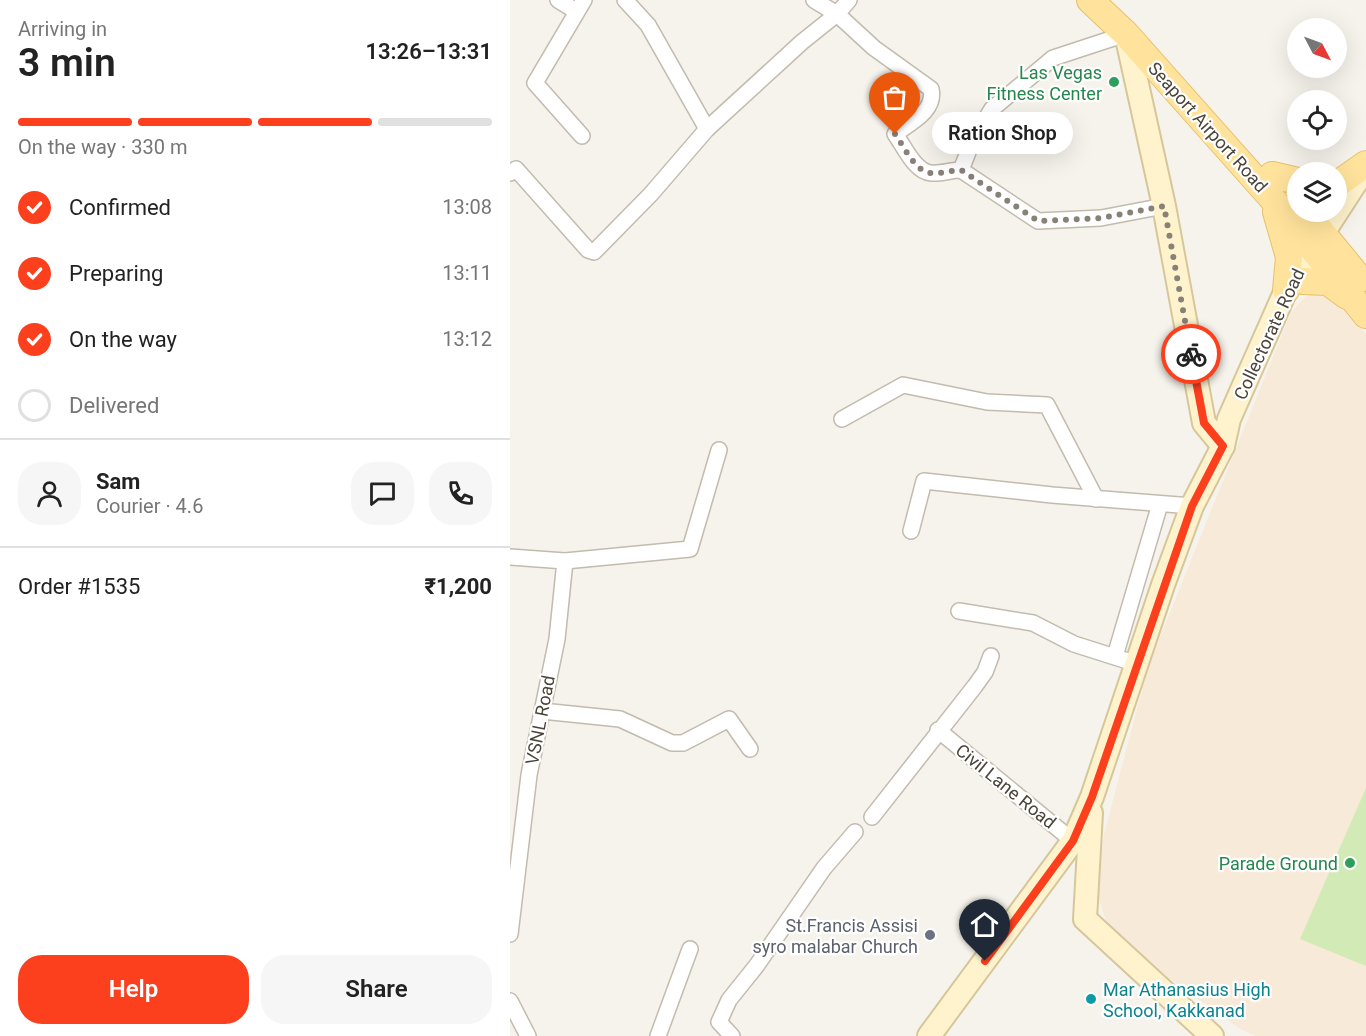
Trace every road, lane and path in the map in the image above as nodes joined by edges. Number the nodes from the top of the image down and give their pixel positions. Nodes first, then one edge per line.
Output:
1 (558, 0) edge
2 (626, 0) edge
3 (814, 0) edge
4 (849, 0) edge
5 (1090, 0) edge
6 (1113, 0) edge
7 (580, 5) edge
8 (837, 15) junction
9 (1126, 34) junction
10 (707, 129) junction
11 (582, 136) dead end
12 (1366, 166) edge
13 (961, 170) junction
14 (510, 173) edge
15 (1347, 178) edge
16 (1287, 183) edge
17 (1271, 185) junction
18 (1287, 196) edge
19 (1164, 206) junction
20 (1310, 222) edge
21 (1322, 245) junction
22 (1295, 286) junction
23 (1364, 303) edge
24 (842, 419) dead end
25 (1222, 441) junction
26 (719, 450) dead end
27 (1096, 499) junction
28 (1160, 504) junction
29 (1192, 506) junction
30 (911, 531) dead end
31 (510, 557) edge
32 (565, 561) junction
33 (959, 611) dead end
34 (991, 656) dead end
35 (1115, 656) junction
36 (1137, 664) junction
37 (542, 711) junction
38 (938, 730) junction
39 (750, 749) dead end
40 (1092, 797) junction
41 (872, 817) dead end
42 (855, 832) dead end
43 (1073, 841) junction
44 (510, 934) edge
45 (690, 949) dead end
46 (510, 1001) edge
47 (528, 1036) edge
48 (658, 1036) edge
49 (732, 1036) edge
50 (929, 1036) edge
51 (1212, 1036) edge

1 - 7 street
2 - 10 street
3 - 8 street
4 - 8 street
5 - 9 main road, Seaport Airport Road
6 - 17 main road, Seaport Airport Road
7 - 11 street
8 - 10 street
8 - 13 street
9 - 13 street
9 - 17 main road, Seaport Airport Road
9 - 19 street
10 - 14 street
12 - 15 main road
12 - 21 street
13 - 19 street
16 - 17 main road
17 - 18 main road, Seaport Airport Road
17 - 21 main road, Seaport Airport Road
17 - 22 main road
19 - 25 street
20 - 21 main road, Seaport Airport Road
21 - 22 street
21 - 23 main road, Seaport Airport Road
22 - 23 main road
22 - 25 street
24 - 27 street
25 - 29 street
26 - 32 street
27 - 28 street
27 - 30 street
28 - 29 street
28 - 35 street
29 - 36 street
31 - 32 street
32 - 37 street, VSNL Road
33 - 35 street
34 - 38 street
35 - 36 street
36 - 40 street
37 - 39 street
37 - 44 street, VSNL Road
38 - 41 street
38 - 43 street, Civil Lane Road
40 - 43 street
40 - 51 street
42 - 49 street
43 - 50 street
45 - 48 street
46 - 47 street

